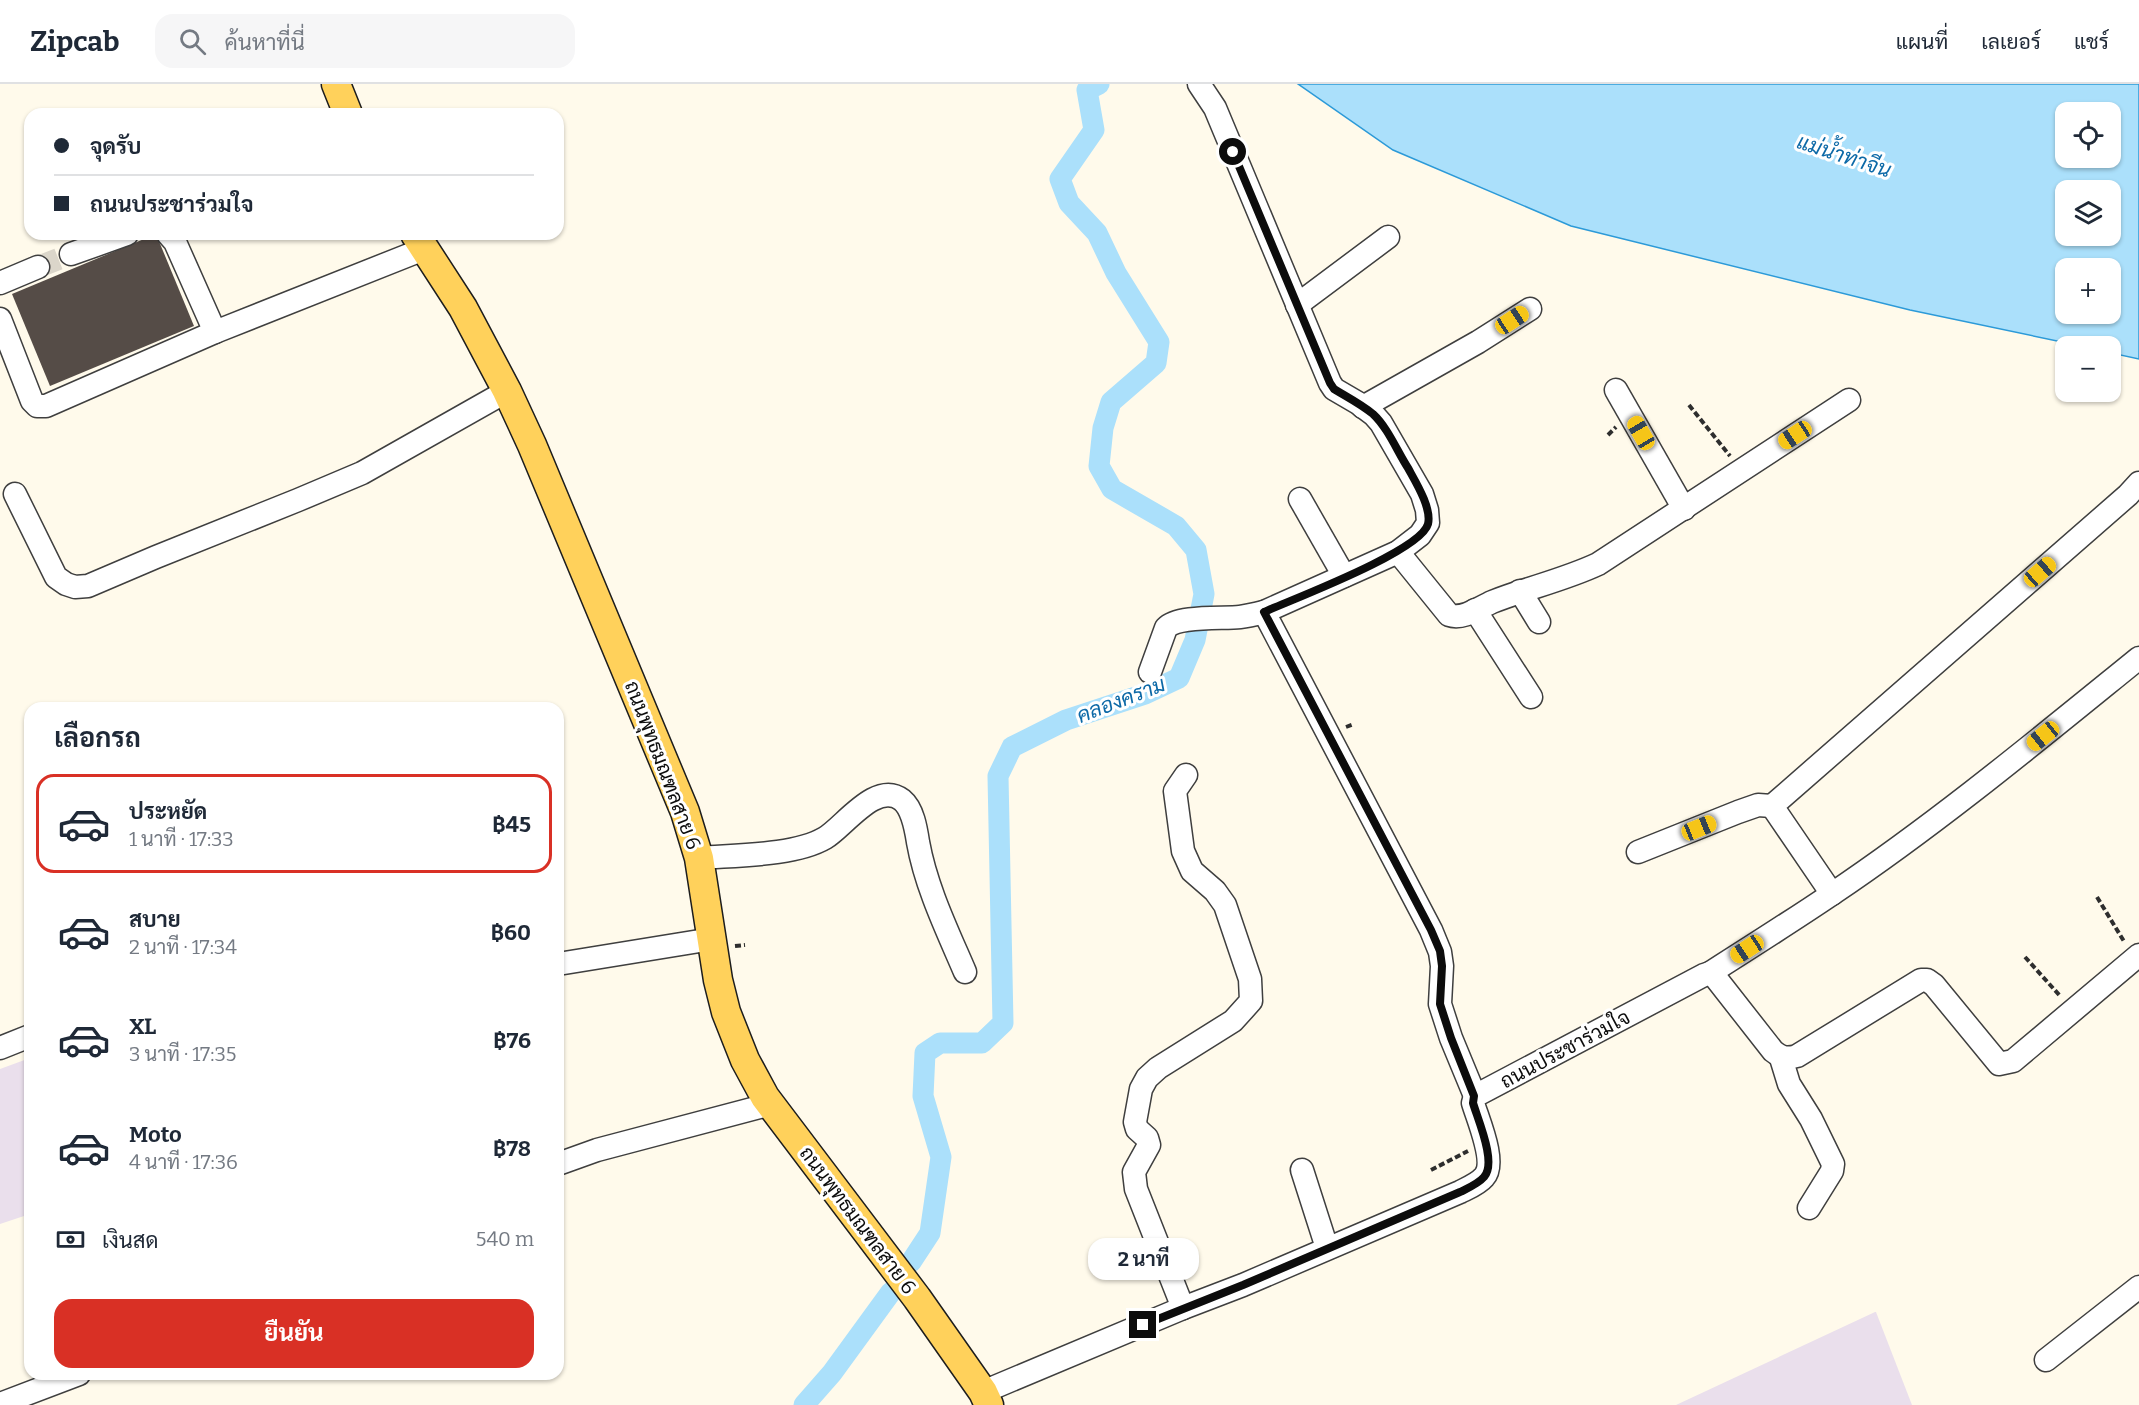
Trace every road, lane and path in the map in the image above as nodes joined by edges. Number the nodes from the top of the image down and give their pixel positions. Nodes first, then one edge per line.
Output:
1 (336, 84) edge
2 (1198, 84) edge
3 (346, 108) edge
4 (1388, 237) dead end
5 (110, 240) edge
6 (180, 240) edge
7 (420, 241) edge
8 (71, 254) tunnel mouth
9 (38, 267) tunnel mouth
10 (0, 283) edge
11 (1297, 306) junction
12 (1530, 309) dead end
13 (0, 318) edge
14 (215, 332) junction
15 (1616, 390) dead end
16 (507, 391) junction
17 (1849, 400) dead end
18 (1689, 405) dead end
19 (1363, 407) junction
20 (1741, 471) junction
21 (2139, 483) edge
22 (15, 494) dead end
23 (1300, 499) dead end
24 (1684, 509) junction
25 (1398, 552) junction
26 (1344, 576) junction
27 (1520, 591) junction
28 (1475, 610) junction
29 (1264, 612) junction
30 (1539, 622) dead end
31 (2139, 658) edge
32 (1150, 672) dead end
33 (1531, 697) dead end
34 (1186, 774) dead end
35 (1772, 807) junction
36 (1638, 852) dead end
37 (699, 858) junction
38 (1832, 894) junction
39 (2097, 897) dead end
40 (712, 939) junction
41 (2025, 957) dead end
42 (2137, 957) edge
43 (564, 963) edge
44 (965, 972) dead end
45 (1710, 973) junction
46 (2073, 1011) junction
47 (24, 1038) edge
48 (0, 1048) edge
49 (1781, 1058) junction
50 (1474, 1096) junction
51 (771, 1104) junction
52 (1485, 1143) junction
53 (564, 1162) edge
54 (1302, 1170) dead end
55 (1431, 1170) dead end
56 (1809, 1208) dead end
57 (1327, 1248) junction
58 (2139, 1287) edge
59 (1183, 1308) junction
60 (2046, 1360) dead end
61 (63, 1380) edge
62 (986, 1398) edge
63 (0, 1404) edge

1 - 3 main road
2 - 11 street
4 - 11 street
5 - 8 street
6 - 14 street
7 - 14 street
7 - 16 main road, ถนนพุทธมณฑลสาย 6
9 - 10 street
11 - 19 street
12 - 19 street
13 - 14 street
15 - 24 street
16 - 22 street
16 - 37 main road, ถนนพุทธมณฑลสาย 6
17 - 20 street
18 - 20 path
19 - 25 street
20 - 24 street
21 - 35 street
23 - 26 street
24 - 27 street
25 - 26 street
25 - 28 street
26 - 29 street
27 - 28 street
27 - 30 street
28 - 33 street
29 - 32 street
29 - 50 street
31 - 38 street, ถนนประชาร่วมใจ
34 - 59 street
35 - 36 street
35 - 38 street
37 - 40 main road, ถนนพุทธมณฑลสาย 6
37 - 44 street
38 - 45 street, ถนนประชาร่วมใจ
39 - 42 path
40 - 43 street
40 - 51 main road, ถนนพุทธมณฑลสาย 6
41 - 46 path
42 - 46 street
45 - 49 street
45 - 50 street, ถนนประชาร่วมใจ
46 - 49 street
47 - 48 street
49 - 56 street
50 - 52 street
51 - 53 street
51 - 62 main road, ถนนพุทธมณฑลสาย 6
52 - 55 path
52 - 57 street
54 - 57 street
57 - 59 street
58 - 60 street
59 - 62 street
61 - 63 street

